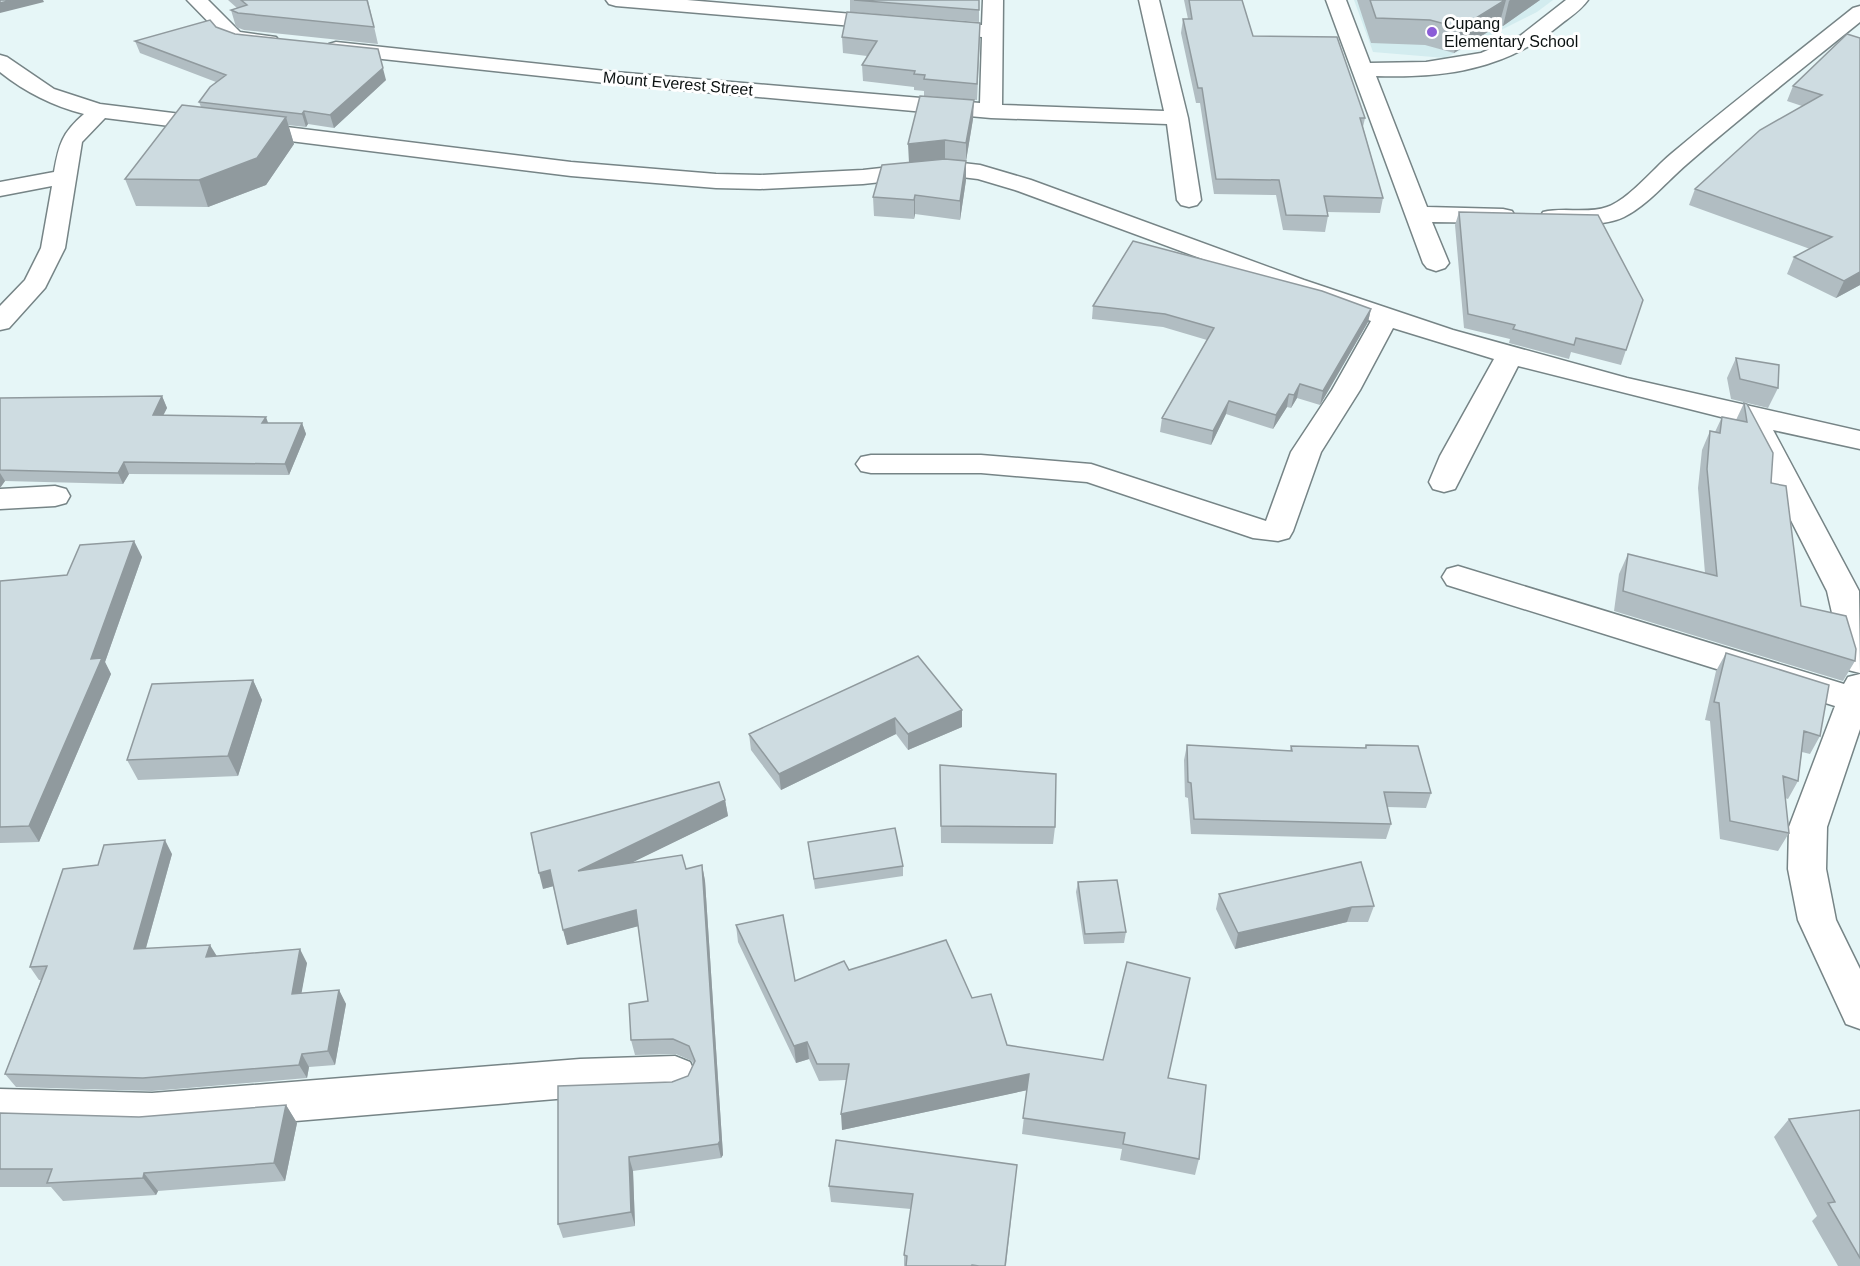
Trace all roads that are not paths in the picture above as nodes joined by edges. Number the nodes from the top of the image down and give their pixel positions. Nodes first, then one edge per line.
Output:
1 (197, 0) edge
2 (616, 0) edge
3 (993, 0) edge
4 (1149, 0) edge
5 (1336, 0) edge
6 (1578, 0) edge
7 (831, 10) edge
8 (1860, 12) edge
9 (994, 32) junction
10 (286, 43) edge
11 (321, 47) edge
12 (0, 61) edge
13 (1362, 69) junction
14 (100, 111) junction
15 (991, 111) junction
16 (1177, 118) junction
17 (64, 177) junction
18 (0, 189) edge
19 (1189, 200) dead end
20 (1418, 214) junction
21 (1436, 263) dead end
22 (1386, 317) junction
23 (0, 322) edge
24 (1510, 355) junction
25 (1750, 414) junction
26 (1860, 440) edge
27 (871, 464) dead end
28 (1444, 482) dead end
29 (55, 496) dead end
30 (0, 499) edge
31 (1458, 577) dead end
32 (1860, 661) edge
33 (1858, 693) edge
34 (1860, 1011) edge
35 (675, 1075) dead end
36 (0, 1109) edge

1 - 10 street
2 - 7 street
3 - 9 street
4 - 16 street
5 - 13 street
6 - 13 street
7 - 9 street
8 - 20 street
9 - 15 street
11 - 15 street, Mount Everest Street
12 - 14 street
13 - 20 street
14 - 17 street
14 - 22 street
15 - 16 street, Mount Everest Street
16 - 19 street
17 - 18 street
17 - 23 street
20 - 21 street
22 - 24 street
22 - 27 street
24 - 25 street
24 - 28 street
25 - 26 street
25 - 32 street
29 - 30 street
31 - 33 street
33 - 34 street
35 - 36 street

